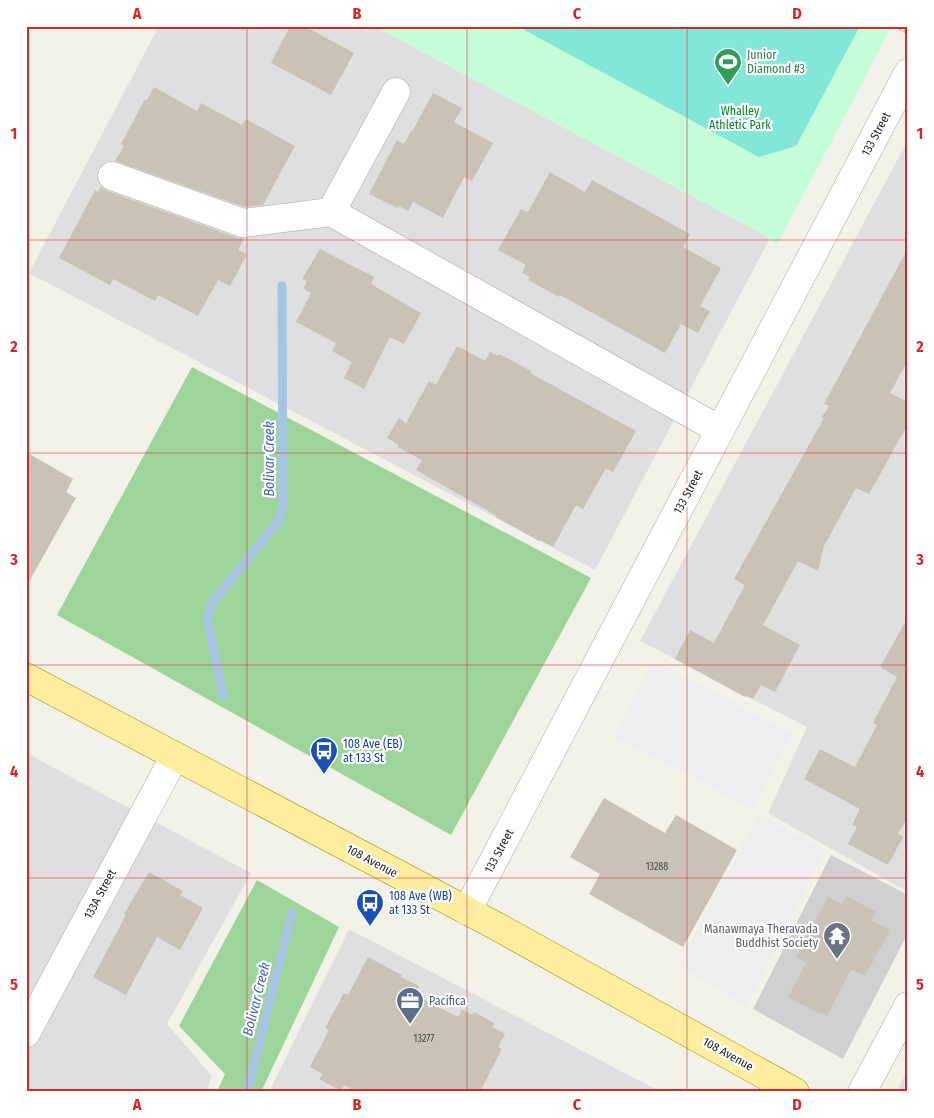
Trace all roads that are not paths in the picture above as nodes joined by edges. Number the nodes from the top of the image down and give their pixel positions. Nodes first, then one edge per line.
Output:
1 (908, 73) edge
2 (396, 92) dead end
3 (112, 176) dead end
4 (331, 212) junction
5 (720, 430) junction
6 (26, 677) edge
7 (175, 756) junction
8 (468, 912) junction
9 (908, 1006) edge
10 (26, 1033) edge
11 (786, 1089) edge
12 (862, 1092) edge

1 - 5 street, 133 Street
2 - 4 street
3 - 4 street
4 - 5 street
5 - 8 street, 133 Street
6 - 7 main road, 108 Avenue
7 - 8 main road, 108 Avenue
7 - 10 street, 133A Street
8 - 11 main road, 108 Avenue
9 - 12 street

